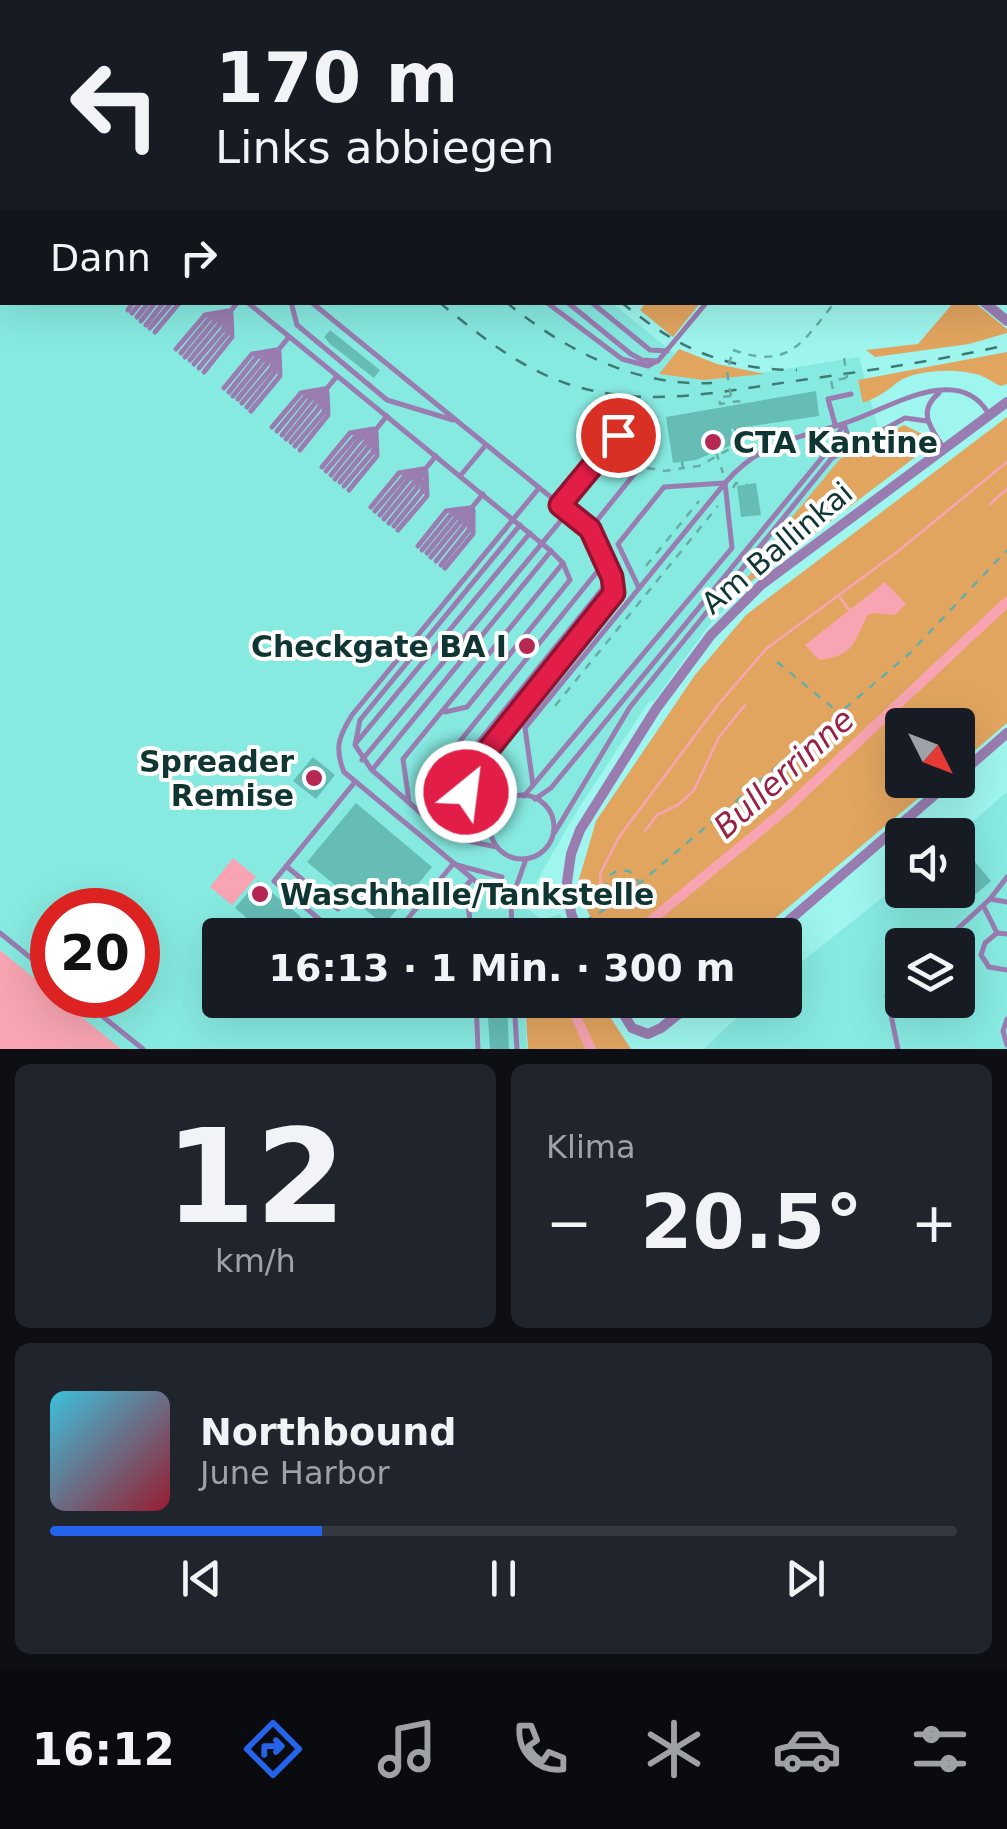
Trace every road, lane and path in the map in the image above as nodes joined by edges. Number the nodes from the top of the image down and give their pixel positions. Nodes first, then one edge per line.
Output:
1 (135, 305) edge
2 (144, 305) edge
3 (157, 305) edge
4 (167, 305) edge
5 (174, 305) edge
6 (236, 305) edge
7 (251, 305) edge
8 (291, 305) edge
9 (315, 305) edge
10 (550, 305) edge
11 (571, 305) edge
12 (596, 305) edge
13 (704, 305) edge
14 (833, 305) edge
15 (988, 305) edge
16 (231, 311) junction
17 (141, 321) junction
18 (1007, 321) edge
19 (289, 337) junction
20 (279, 350) junction
21 (666, 351) junction
22 (844, 358) dead end
23 (658, 360) junction
24 (190, 361) junction
25 (338, 376) junction
26 (327, 389) junction
27 (833, 389) dead end
28 (942, 391) junction
29 (851, 394) dead end
30 (238, 399) junction
31 (1007, 402) edge
32 (740, 405) dead end
33 (988, 413) junction
34 (387, 416) junction
35 (456, 420) junction
36 (927, 421) junction
37 (835, 424) junction
38 (844, 424) junction
39 (734, 428) dead end
40 (376, 429) junction
41 (286, 439) junction
42 (858, 442) junction
43 (486, 445) junction
44 (943, 447) junction
45 (716, 453) junction
46 (436, 456) junction
47 (644, 462) junction
48 (682, 462) dead end
49 (683, 468) junction
50 (426, 469) junction
51 (460, 476) junction
52 (335, 479) junction
53 (727, 480) junction
54 (736, 483) junction
55 (748, 484) dead end
56 (538, 488) junction
57 (483, 494) junction
58 (726, 497) junction
59 (700, 500) dead end
60 (560, 505) junction
61 (472, 507) junction
62 (568, 512) junction
63 (384, 519) junction
64 (513, 519) junction
65 (520, 525) junction
66 (590, 529) junction
67 (530, 533) junction
68 (542, 543) junction
69 (1007, 550) edge
70 (551, 551) junction
71 (431, 557) junction
72 (605, 562) junction
73 (563, 563) junction
74 (646, 566) dead end
75 (612, 577) junction
76 (639, 589) junction
77 (776, 662) dead end
78 (555, 706) dead end
79 (441, 713) junction
80 (839, 714) junction
81 (1007, 733) edge
82 (355, 744) junction
83 (362, 760) junction
84 (975, 761) edge
85 (372, 770) junction
86 (452, 774) junction
87 (355, 782) junction
88 (533, 785) junction
89 (466, 792) junction
90 (524, 796) junction
91 (932, 798) edge
92 (536, 799) junction
93 (409, 802) junction
94 (502, 802) junction
95 (554, 832) junction
96 (496, 847) junction
97 (526, 859) junction
98 (454, 864) junction
99 (286, 866) junction
100 (1007, 876) edge
101 (502, 877) dead end
102 (472, 879) junction
103 (640, 883) junction
104 (990, 899) junction
105 (511, 900) junction
106 (1007, 902) edge
107 (984, 906) junction
108 (609, 907) junction
109 (338, 909) dead end
110 (318, 918) edge
111 (408, 918) edge
112 (470, 918) edge
113 (512, 918) edge
114 (575, 918) edge
115 (594, 918) edge
116 (792, 918) edge
117 (959, 928) edge
118 (0, 933) edge
119 (997, 933) junction
120 (1007, 934) edge
121 (30, 958) edge
122 (1007, 970) edge
123 (104, 1018) edge
124 (477, 1018) edge
125 (515, 1018) edge
126 (626, 1018) edge
127 (674, 1018) edge
128 (892, 1018) edge
129 (1007, 1019) edge
130 (648, 1040) edge
131 (1007, 1045) edge
132 (142, 1049) edge
133 (478, 1049) edge
134 (517, 1049) edge
135 (898, 1049) edge

1 - 17 lane
2 - 17 lane
3 - 17 lane
4 - 17 lane
5 - 17 lane
6 - 16 lane
7 - 19 lane
8 - 35 lane
9 - 35 lane
10 - 23 lane
11 - 23 lane
12 - 21 lane
13 - 21 lane
14 - 32 path, bridge
15 - 18 street
16 - 24 lane
16 - 24 lane
16 - 24 lane
16 - 24 lane
19 - 20 lane
19 - 25 lane
20 - 30 lane
20 - 30 lane
20 - 30 lane
20 - 30 lane
21 - 23 lane
22 - 27 path, bridge
25 - 26 lane
25 - 34 lane
26 - 41 lane
26 - 41 lane
26 - 41 lane
26 - 41 lane
28 - 33 lane
28 - 36 lane
28 - 38 lane
29 - 37 lane
31 - 33 street, Am Ballinkai
33 - 44 street, Am Ballinkai
34 - 40 lane
34 - 46 lane
35 - 43 lane
36 - 42 lane
36 - 44 lane
37 - 38 lane
37 - 53 lane
38 - 42 lane
38 - 92 lane
39 - 45 path
40 - 52 lane
40 - 52 lane
40 - 52 lane
40 - 52 lane
42 - 95 lane
43 - 51 lane
43 - 56 lane
44 - 114 street, Am Ballinkai
45 - 49 path
45 - 53 path
46 - 50 lane
46 - 51 lane
47 - 49 path
47 - 60 lane
47 - 66 lane
48 - 49 path
50 - 63 lane
50 - 63 lane
50 - 63 lane
50 - 63 lane
51 - 57 lane
53 - 54 path
53 - 58 lane
53 - 76 lane
53 - 76 lane
54 - 55 path
54 - 58 path
56 - 60 lane
56 - 64 lane
57 - 61 lane
57 - 64 lane
58 - 78 path
58 - 88 lane
59 - 74 path
60 - 62 lane
61 - 71 lane
61 - 71 lane
61 - 71 lane
61 - 71 lane
62 - 66 lane
62 - 68 lane
64 - 65 lane
64 - 87 lane
65 - 67 lane
65 - 82 lane
66 - 72 lane
67 - 68 lane
67 - 82 lane
68 - 70 lane
68 - 83 lane
69 - 80 path
70 - 73 lane
70 - 85 lane
72 - 75 lane
72 - 86 lane
73 - 79 lane
73 - 79 lane
75 - 86 lane
75 - 89 lane
76 - 88 lane
77 - 80 path
79 - 93 lane
80 - 103 path
81 - 84 street
82 - 83 lane
83 - 85 lane
85 - 93 lane
86 - 89 lane
87 - 98 lane
87 - 99 lane
88 - 90 lane
89 - 94 lane
90 - 92 lane
90 - 94 lane
91 - 116 street
92 - 95 lane
93 - 96 lane
94 - 96 lane
95 - 97 lane
96 - 97 lane
97 - 105 lane
98 - 101 lane
98 - 102 lane
98 - 111 lane
99 - 109 lane
99 - 110 lane
100 - 104 lane
102 - 105 lane
102 - 112 lane
103 - 108 path
103 - 108 path
104 - 106 lane
104 - 107 lane
105 - 113 lane
107 - 117 lane
107 - 119 lane
108 - 115 path
118 - 121 lane
119 - 120 lane
119 - 122 lane
123 - 132 lane
124 - 133 lane
125 - 134 lane
126 - 130 street
127 - 130 street
128 - 135 lane
129 - 131 lane

